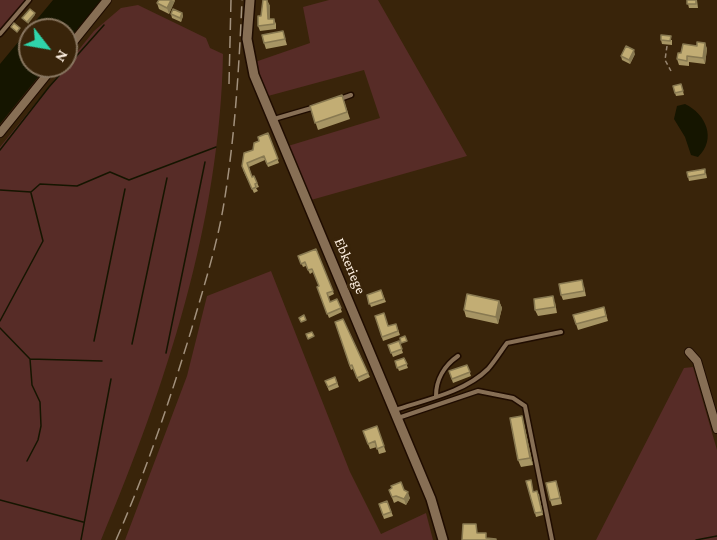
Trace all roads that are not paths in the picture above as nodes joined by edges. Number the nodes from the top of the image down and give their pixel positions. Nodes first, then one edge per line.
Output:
1 (29, 0) edge
2 (107, 0) edge
3 (250, 0) edge
4 (0, 34) edge
5 (78, 36) edge
6 (44, 78) edge
7 (351, 95) dead end
8 (329, 102) edge
9 (318, 106) edge
10 (273, 120) junction
11 (0, 133) edge
12 (561, 332) dead end
13 (689, 352) dead end
14 (458, 356) dead end
15 (436, 396) junction
16 (396, 414) junction
17 (717, 429) edge
18 (443, 540) edge
19 (552, 540) edge

1 - 4 lane
2 - 5 street
3 - 10 street, Ebkeriege
6 - 11 street
7 - 8 lane
9 - 10 lane
10 - 16 street, Ebkeriege
12 - 15 lane
13 - 17 street
14 - 15 lane
15 - 16 lane
16 - 18 street, Ebkeriege
16 - 19 lane

